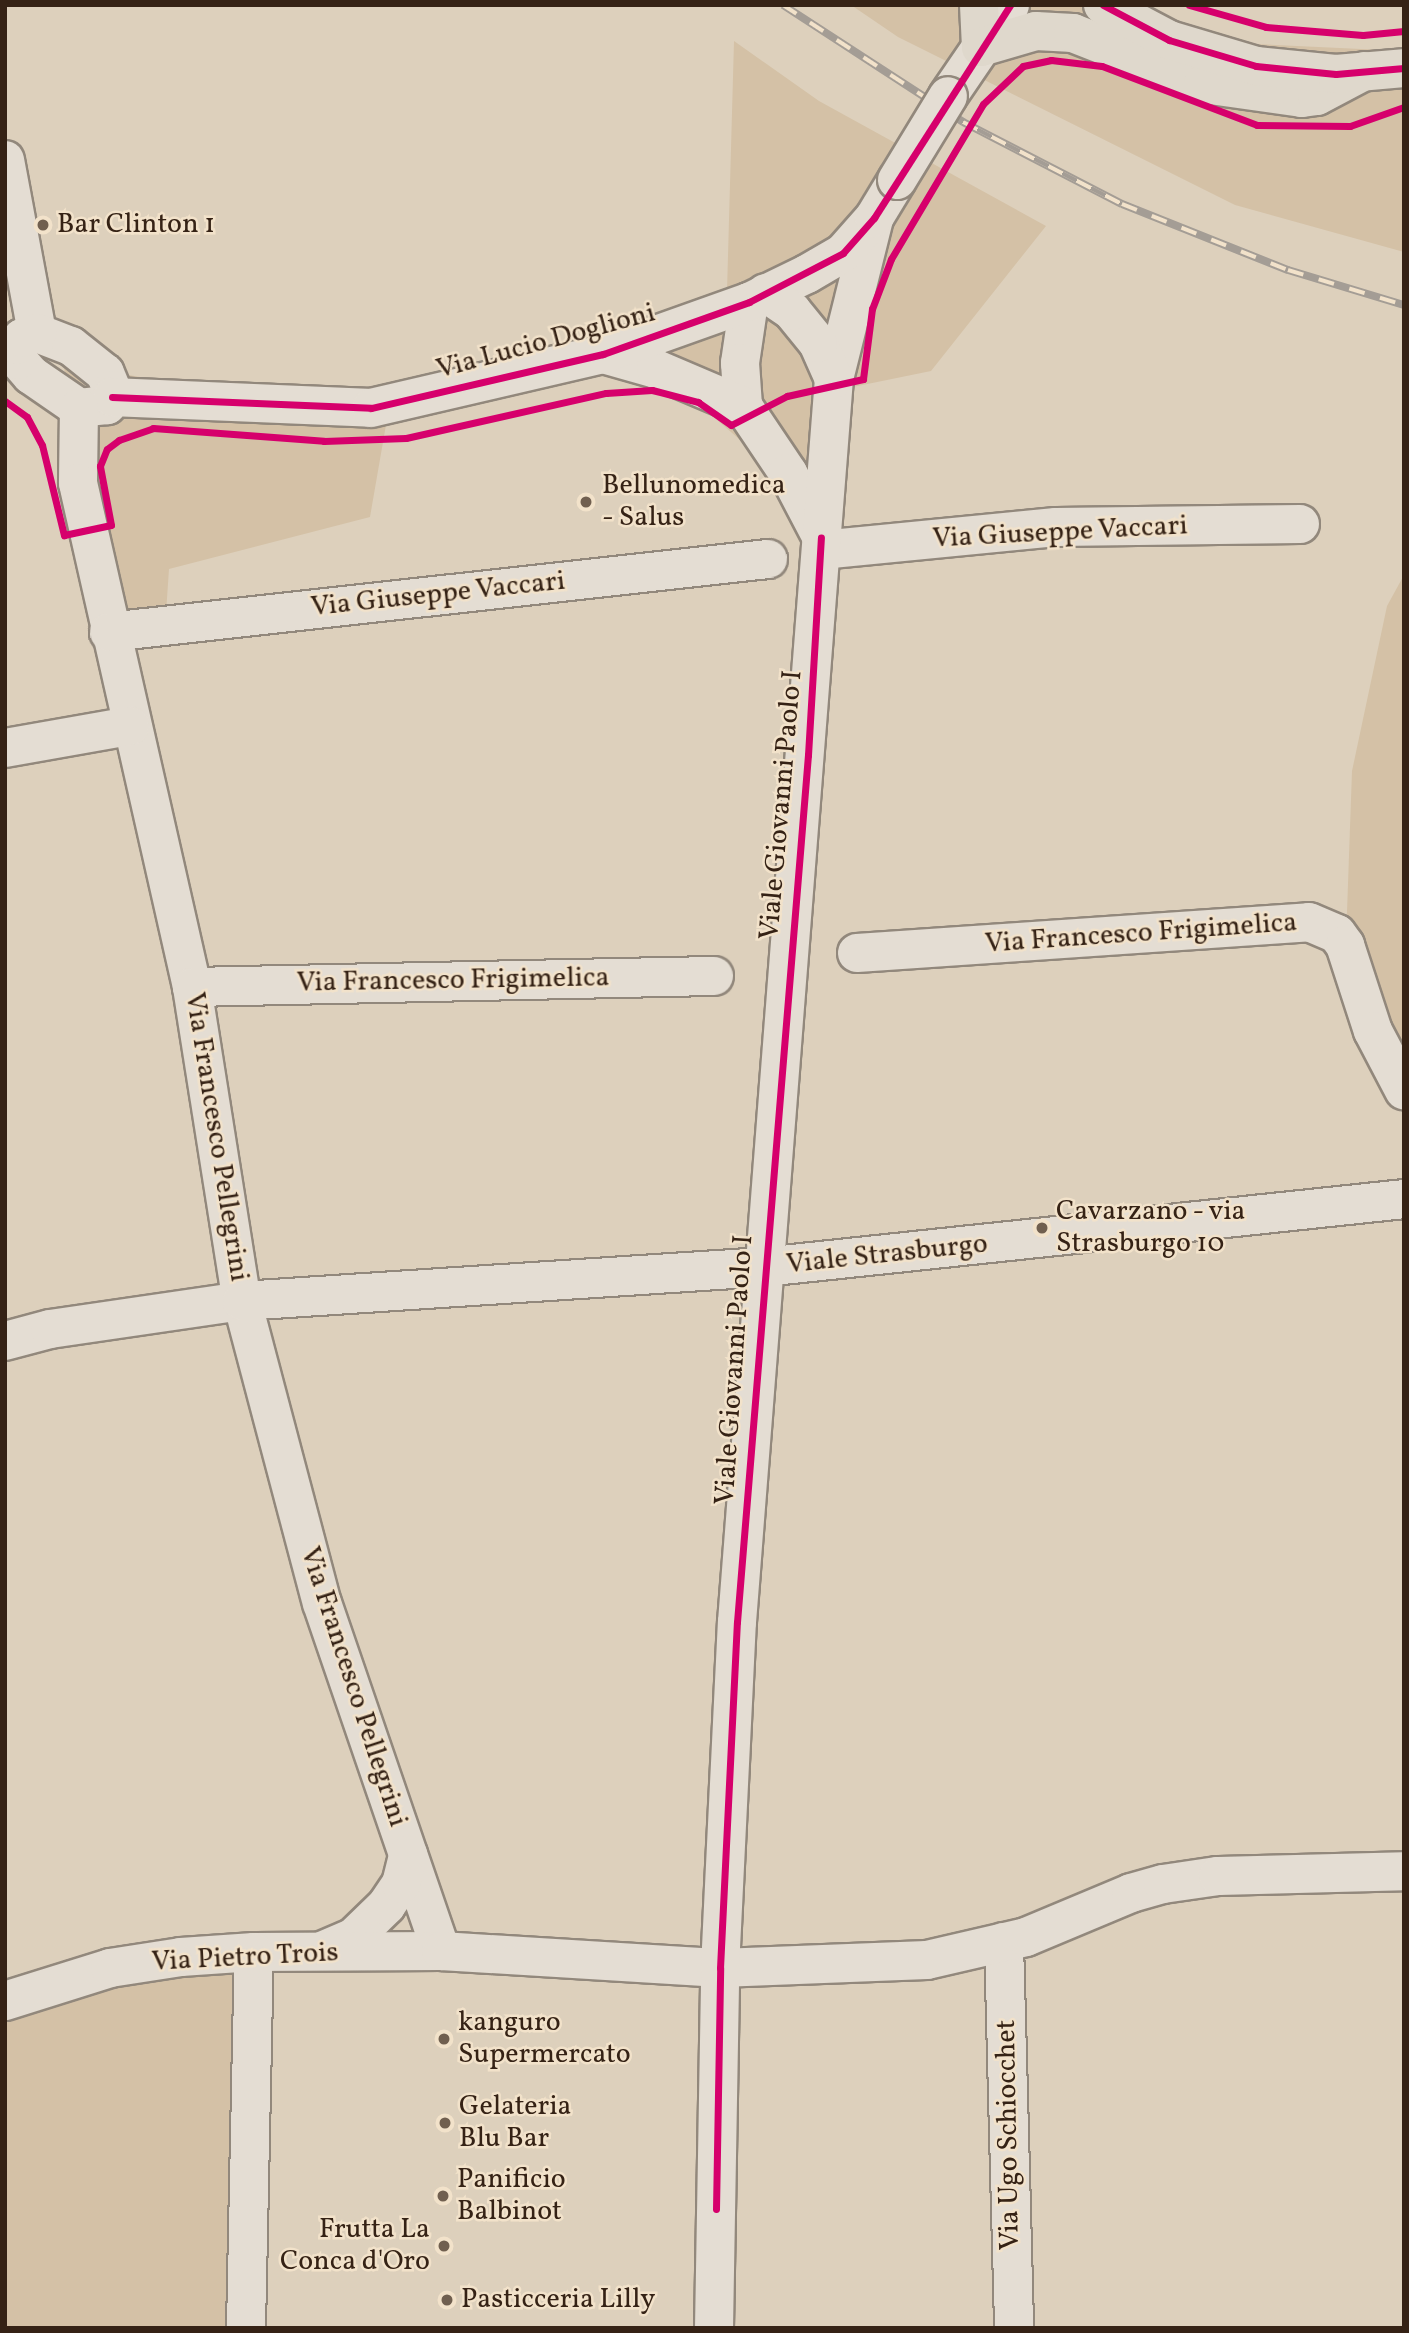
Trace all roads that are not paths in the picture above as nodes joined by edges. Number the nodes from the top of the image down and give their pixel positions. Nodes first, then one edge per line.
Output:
1 (979, 5) edge
2 (1010, 5) edge
3 (1103, 5) edge
4 (972, 61) junction
5 (1404, 68) edge
6 (1364, 71) junction
7 (5, 160) edge
8 (874, 218) junction
9 (757, 298) junction
10 (19, 347) edge
11 (603, 354) junction
12 (834, 379) junction
13 (96, 403) junction
14 (743, 406) junction
15 (1300, 524) dead end
16 (821, 543) junction
17 (768, 558) dead end
18 (109, 632) junction
19 (130, 726) junction
20 (5, 748) edge
21 (857, 953) dead end
22 (714, 976) dead end
23 (192, 986) junction
24 (1404, 1090) edge
25 (1404, 1199) edge
26 (764, 1268) junction
27 (243, 1301) junction
28 (5, 1341) edge
29 (408, 1855) junction
30 (1404, 1871) edge
31 (1004, 1942) junction
32 (441, 1951) junction
33 (254, 1952) junction
34 (321, 1952) junction
35 (720, 1968) junction
36 (5, 2001) edge
37 (246, 2328) edge
38 (714, 2328) edge
39 (1014, 2328) edge

1 - 4 main road
2 - 4 street, Via Lucio Doglioni
3 - 6 main road
4 - 6 main road
4 - 8 street, Via Lucio Doglioni, bridge
5 - 6 main road
7 - 10 street
8 - 9 street, Via Lucio Doglioni
8 - 12 street
9 - 11 street, Via Lucio Doglioni
9 - 12 street, Viale Giovanni Paolo I
9 - 14 street
10 - 13 street
10 - 13 street
11 - 13 street, Via Lucio Doglioni
11 - 14 street
12 - 16 street, Viale Giovanni Paolo I
13 - 18 street, Via Francesco Pellegrini
14 - 16 street
15 - 16 street, Via Giuseppe Vaccari
16 - 26 street, Viale Giovanni Paolo I
17 - 18 street, Via Giuseppe Vaccari
18 - 19 street, Via Francesco Pellegrini
19 - 20 street
19 - 23 street, Via Francesco Pellegrini
21 - 24 street, Via Francesco Frigimelica
22 - 23 street, Via Francesco Frigimelica
23 - 27 street, Via Francesco Pellegrini
25 - 26 street, Viale Strasburgo
26 - 27 street, Viale Strasburgo
26 - 35 street, Viale Giovanni Paolo I
27 - 28 street, Viale Strasburgo
27 - 29 street, Via Francesco Pellegrini
29 - 32 street, Via Francesco Pellegrini
29 - 34 street, Via Francesco Pellegrini
30 - 31 street
31 - 35 street
31 - 39 street, Via Ugo Schiocchet
32 - 34 street, Via Pietro Trois
32 - 35 street, Via Pietro Trois
33 - 34 street, Via Pietro Trois
33 - 36 street, Via Pietro Trois
33 - 37 street
35 - 38 street, Viale Giovanni Paolo I

